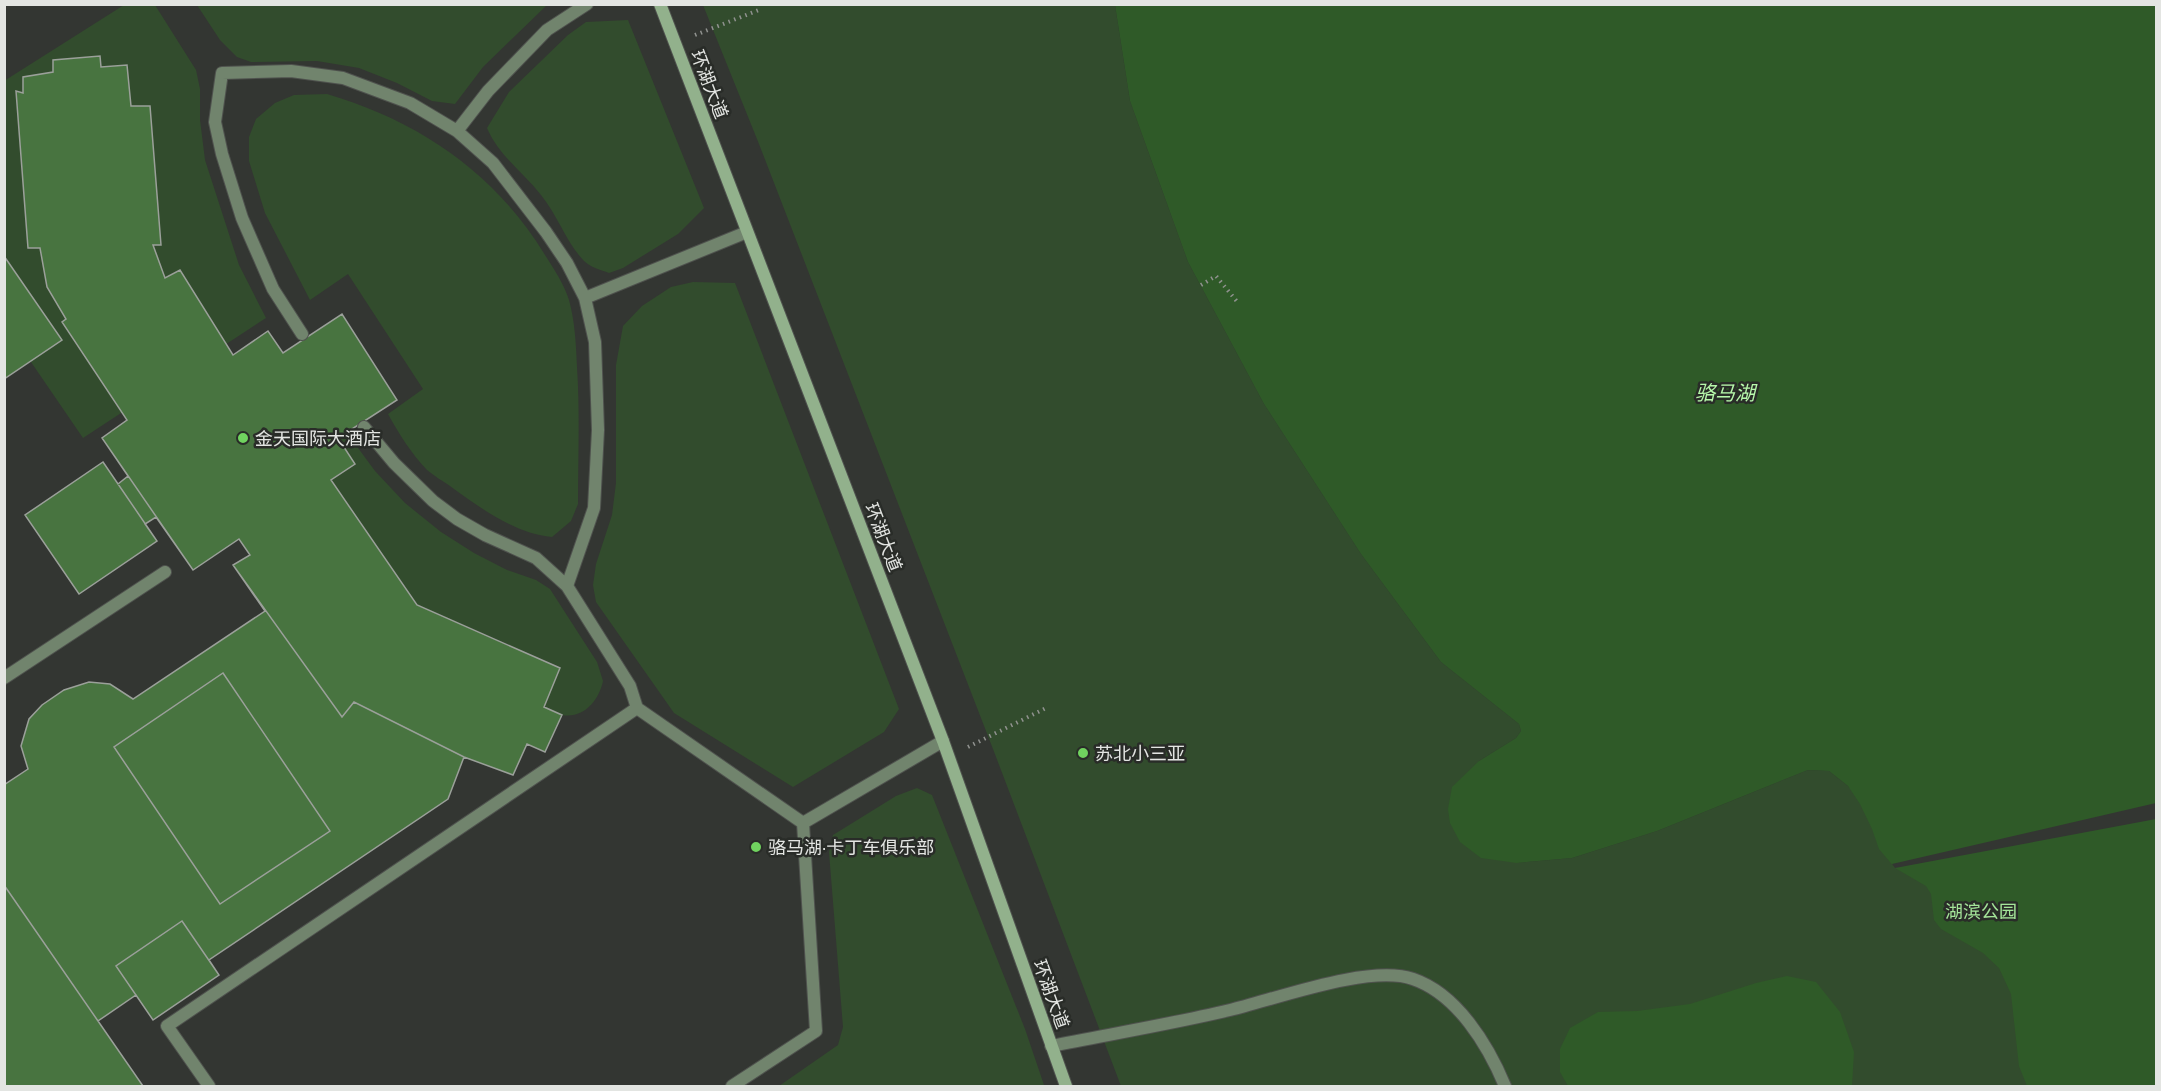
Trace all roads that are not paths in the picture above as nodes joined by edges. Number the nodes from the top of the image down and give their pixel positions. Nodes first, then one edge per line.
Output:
1 (587, 4) edge
2 (660, 4) edge
3 (457, 131) junction
4 (747, 232) junction
5 (585, 298) junction
6 (302, 334) dead end
7 (364, 427) dead end
8 (165, 572) dead end
9 (567, 586) junction
10 (4, 678) edge
11 (637, 708) junction
12 (943, 741) junction
13 (803, 823) junction
14 (1052, 1046) junction
15 (209, 1086) edge
16 (733, 1086) edge
17 (1066, 1086) edge
18 (1505, 1086) edge

1 - 3 lane
2 - 4 street, 环湖大道
3 - 5 lane
3 - 6 lane
4 - 5 lane
4 - 12 street, 环湖大道
5 - 9 lane
7 - 9 lane
8 - 10 lane
9 - 11 lane
11 - 13 lane
11 - 15 lane
12 - 13 lane
12 - 14 street, 环湖大道
13 - 16 lane
14 - 17 street, 环湖大道
14 - 18 lane

